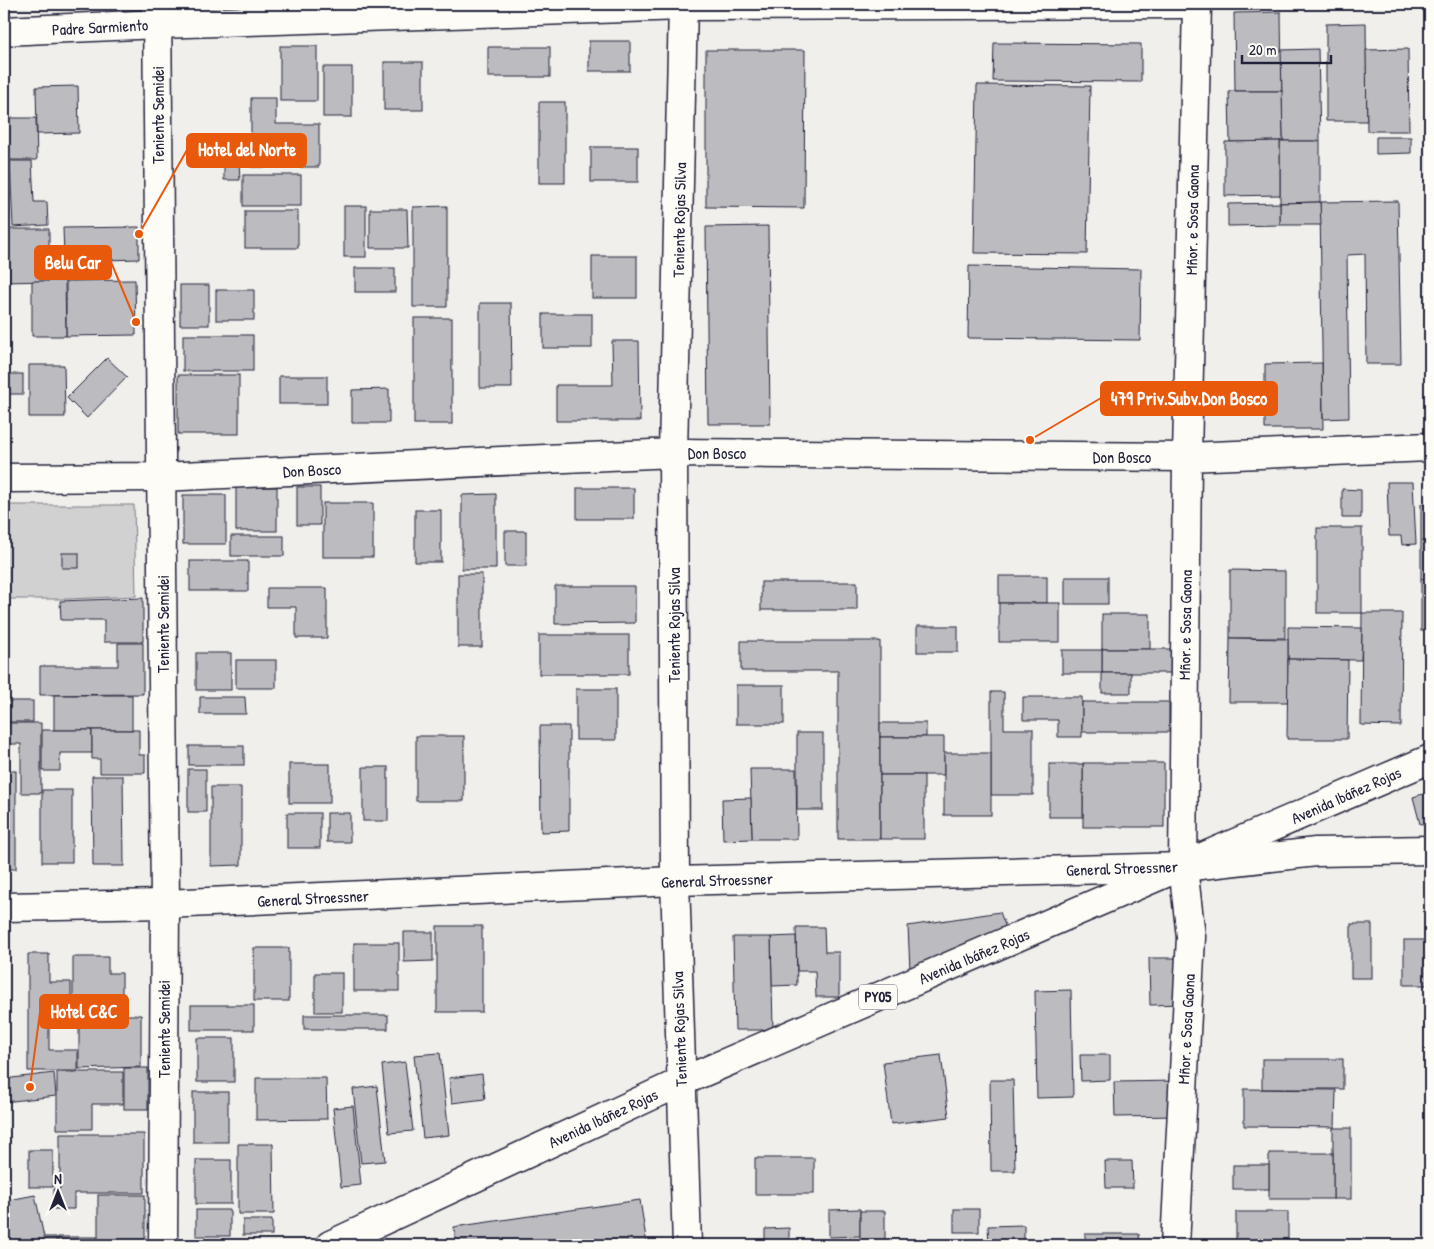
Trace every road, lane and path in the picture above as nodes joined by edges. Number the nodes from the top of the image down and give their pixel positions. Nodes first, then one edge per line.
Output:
1 (1185, 4) edge
2 (1197, 4) edge
3 (683, 5) edge
4 (158, 14) edge
5 (4, 31) edge
6 (1430, 447) edge
7 (673, 453) junction
8 (1187, 457) junction
9 (161, 477) junction
10 (4, 478) edge
11 (1430, 759) edge
12 (1430, 850) edge
13 (1183, 867) junction
14 (675, 881) junction
15 (165, 904) junction
16 (4, 907) edge
17 (681, 1082) junction
18 (163, 1245) edge
19 (330, 1245) edge
20 (687, 1245) edge
21 (1175, 1245) edge

1 - 3 main road, Padre Sarmiento
2 - 8 main road, Mñor. e Sosa Gaona
3 - 4 main road, Padre Sarmiento
3 - 7 main road, Teniente Rojas Silva
4 - 5 main road, Padre Sarmiento
4 - 9 main road, Teniente Semidei
6 - 8 main road, Don Bosco
7 - 8 main road, Don Bosco
7 - 9 main road, Don Bosco
7 - 14 main road, Teniente Rojas Silva
8 - 13 main road, Mñor. e Sosa Gaona
9 - 10 main road, Don Bosco
9 - 15 main road, Teniente Semidei
11 - 13 main road, Avenida Ibáñez Rojas / PY05
12 - 13 main road, General Stroessner
13 - 14 main road, General Stroessner
13 - 17 main road, Avenida Ibáñez Rojas / PY05
13 - 21 main road, Mñor. e Sosa Gaona
14 - 15 main road, General Stroessner
14 - 17 main road, Teniente Rojas Silva
15 - 16 main road, General Stroessner
15 - 18 main road, Teniente Semidei
17 - 19 main road, Avenida Ibáñez Rojas / PY05
17 - 20 main road, Teniente Rojas Silva

